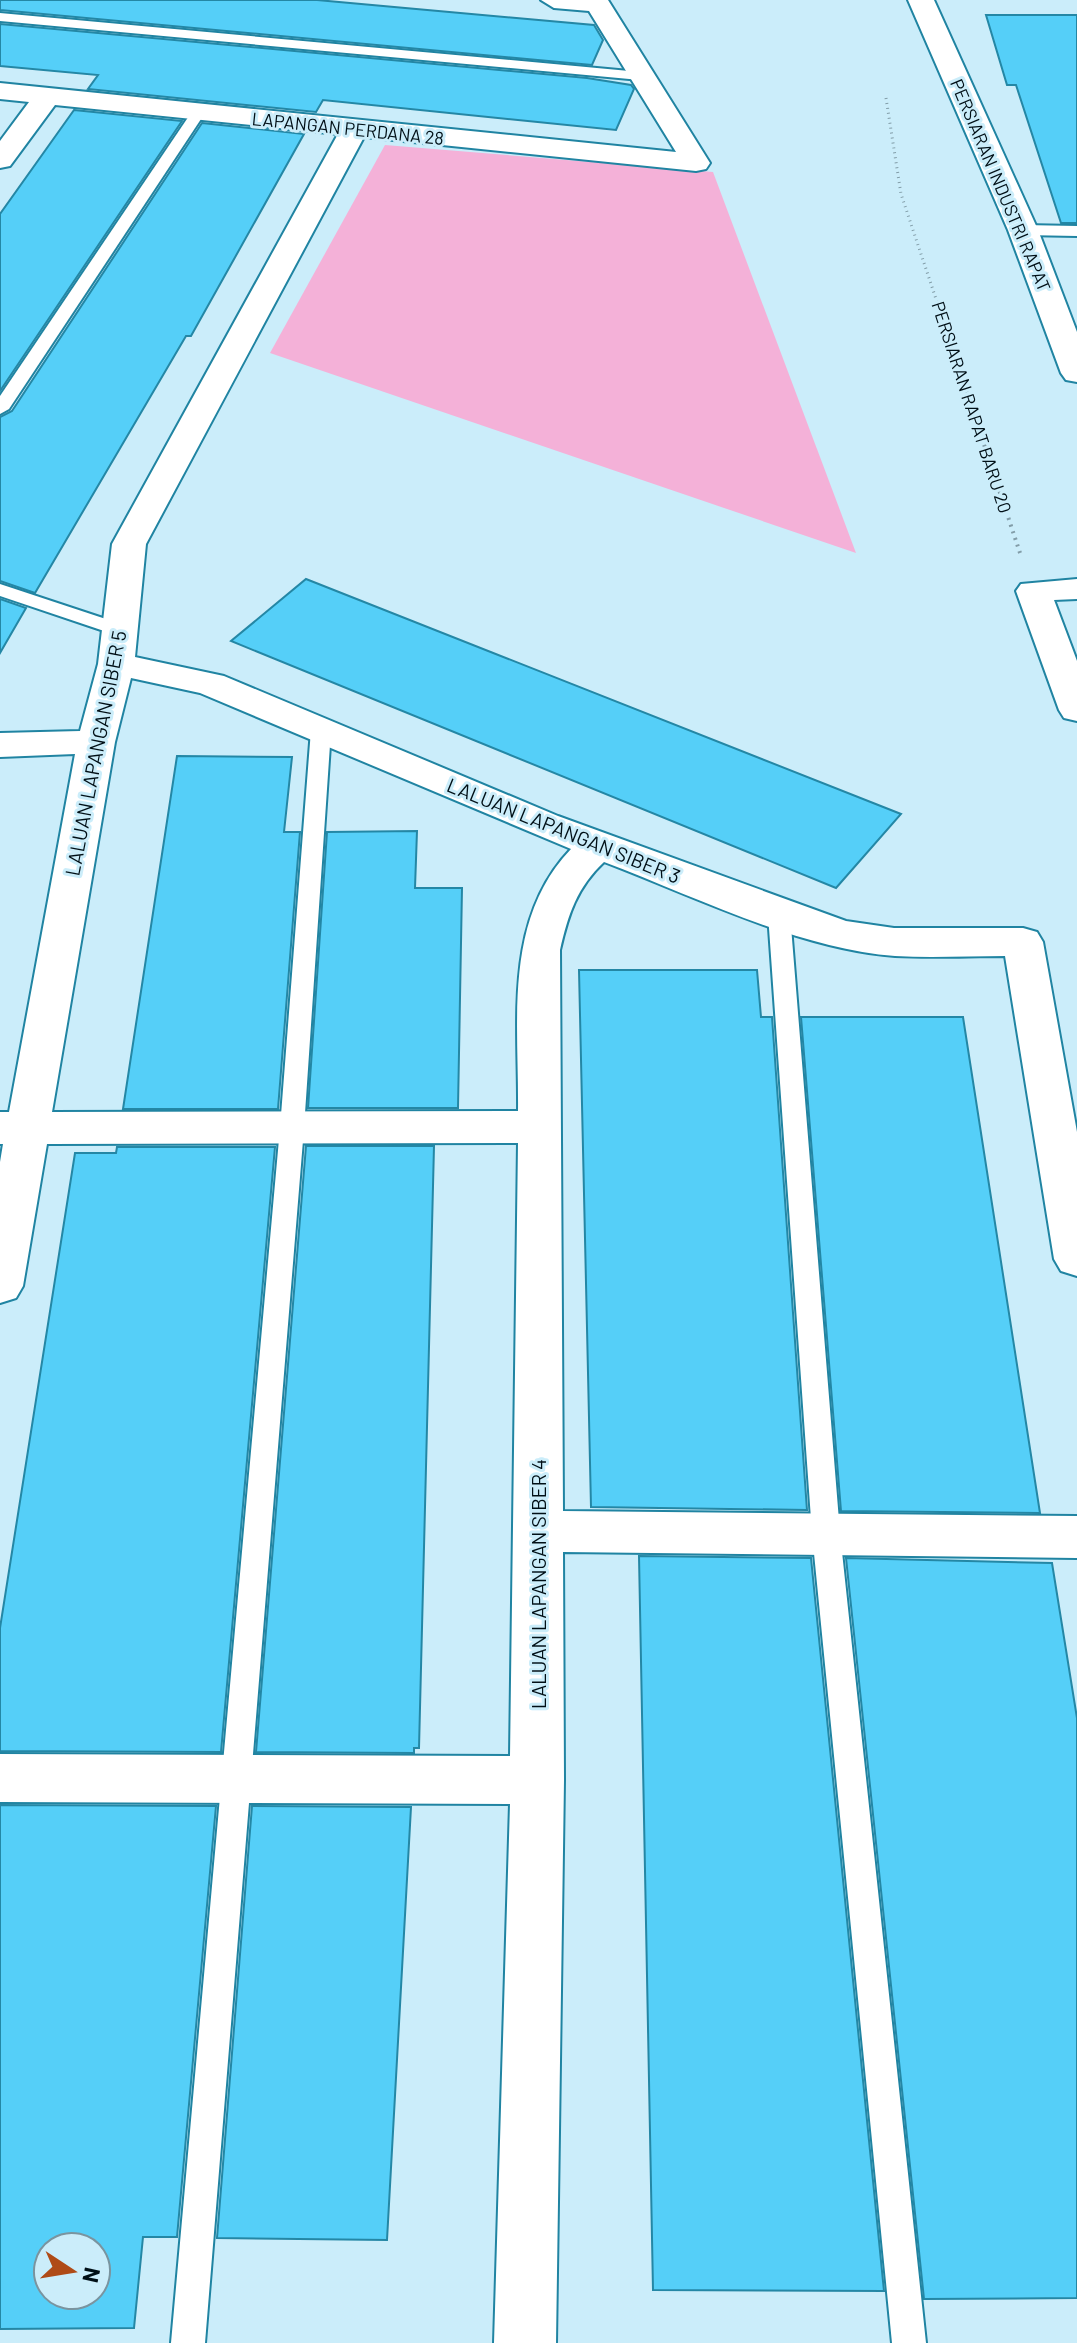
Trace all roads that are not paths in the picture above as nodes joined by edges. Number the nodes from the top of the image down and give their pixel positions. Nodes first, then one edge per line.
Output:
1 (554, 0) edge
2 (921, 0) edge
3 (596, 2) edge
4 (0, 17) edge
5 (640, 76) junction
6 (0, 91) edge
7 (48, 96) junction
8 (198, 113) junction
9 (355, 128) junction
10 (0, 160) edge
11 (1023, 230) junction
12 (1077, 231) edge
13 (1077, 373) edge
14 (0, 409) edge
15 (1077, 589) edge
16 (0, 590) edge
17 (118, 647) junction
18 (1077, 710) edge
19 (321, 730) junction
20 (96, 742) junction
21 (0, 745) edge
22 (599, 845) junction
23 (779, 914) junction
24 (539, 1127) junction
25 (13, 1128) edge
26 (292, 1128) junction
27 (1077, 1259) edge
28 (0, 1286) edge
29 (538, 1531) junction
30 (826, 1533) junction
31 (1077, 1537) edge
32 (0, 1778) edge
33 (235, 1779) junction
34 (537, 1780) junction
35 (188, 2343) edge
36 (525, 2343) edge
37 (909, 2343) edge

1 - 3 street
2 - 11 street, PERSIARAN INDUSTRI RAPAT
3 - 5 street
4 - 5 lane
5 - 9 street, LAPANGAN PERDANA 28
6 - 7 street, LAPANGAN PERDANA 28
7 - 8 street, LAPANGAN PERDANA 28
7 - 10 street
8 - 9 street, LAPANGAN PERDANA 28
8 - 14 lane
9 - 17 street, LALUAN LAPANGAN SIBER 5
11 - 12 lane
11 - 13 street, PERSIARAN INDUSTRI RAPAT
15 - 18 street
16 - 17 lane
17 - 19 street, LALUAN LAPANGAN SIBER 3
17 - 20 street, LALUAN LAPANGAN SIBER 5
19 - 22 street, LALUAN LAPANGAN SIBER 3
19 - 26 lane
20 - 21 street
20 - 25 street, LALUAN LAPANGAN SIBER 5
22 - 23 street, LALUAN LAPANGAN SIBER 3
22 - 24 street, LALUAN LAPANGAN SIBER 4
23 - 27 street, LALUAN LAPANGAN SIBER 3
23 - 30 lane
24 - 26 street
24 - 29 street, LALUAN LAPANGAN SIBER 4
25 - 26 street
25 - 28 street, LALUAN LAPANGAN SIBER 5
26 - 33 lane
29 - 30 street
29 - 34 street, LALUAN LAPANGAN SIBER 4
30 - 31 street
30 - 37 lane
32 - 33 street
33 - 34 street
33 - 35 lane
34 - 36 street, LALUAN LAPANGAN SIBER 4

